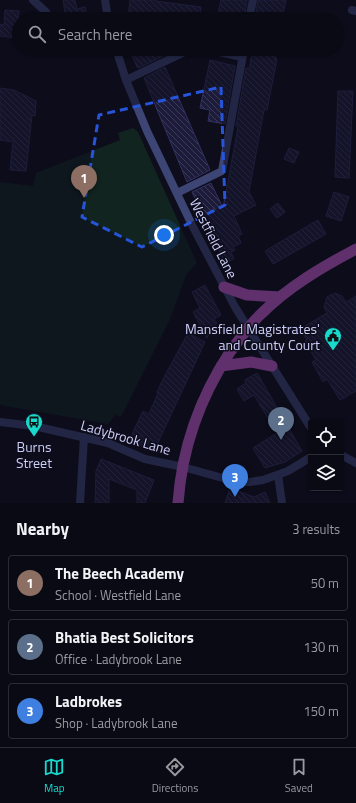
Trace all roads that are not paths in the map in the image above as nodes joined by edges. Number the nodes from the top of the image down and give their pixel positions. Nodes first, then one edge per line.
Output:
1 (33, 0) edge
2 (253, 0) edge
3 (106, 2) edge
4 (46, 12) dead end
5 (107, 12) edge
6 (251, 12) edge
7 (118, 56) edge
8 (176, 56) edge
9 (242, 56) edge
10 (126, 80) junction
11 (178, 193) junction
12 (356, 249) edge
13 (224, 287) junction
14 (280, 297) junction
15 (248, 328) junction
16 (221, 366) junction
17 (272, 366) junction
18 (0, 422) edge
19 (308, 423) edge
20 (84, 438) junction
21 (344, 457) edge
22 (308, 459) edge
23 (356, 463) edge
24 (183, 467) junction
25 (278, 475) junction
26 (80, 503) edge
27 (178, 503) edge
28 (282, 503) edge

1 - 4 street
2 - 6 street
3 - 5 street
7 - 10 street, Westfield Lane
8 - 10 street
9 - 11 street
10 - 11 street, Westfield Lane
11 - 13 street, Westfield Lane
12 - 14 highway
13 - 14 highway
13 - 15 street, Westfield Lane
14 - 15 highway
15 - 16 highway
15 - 17 street, Westfield Lane
16 - 17 highway
16 - 24 highway
17 - 19 street, Westfield Lane
18 - 20 street, Ladybrook Lane
20 - 24 street, Ladybrook Lane
20 - 26 street
21 - 23 street
22 - 25 street, Ladybrook Lane
24 - 25 street, Ladybrook Lane
24 - 27 highway
25 - 28 street

